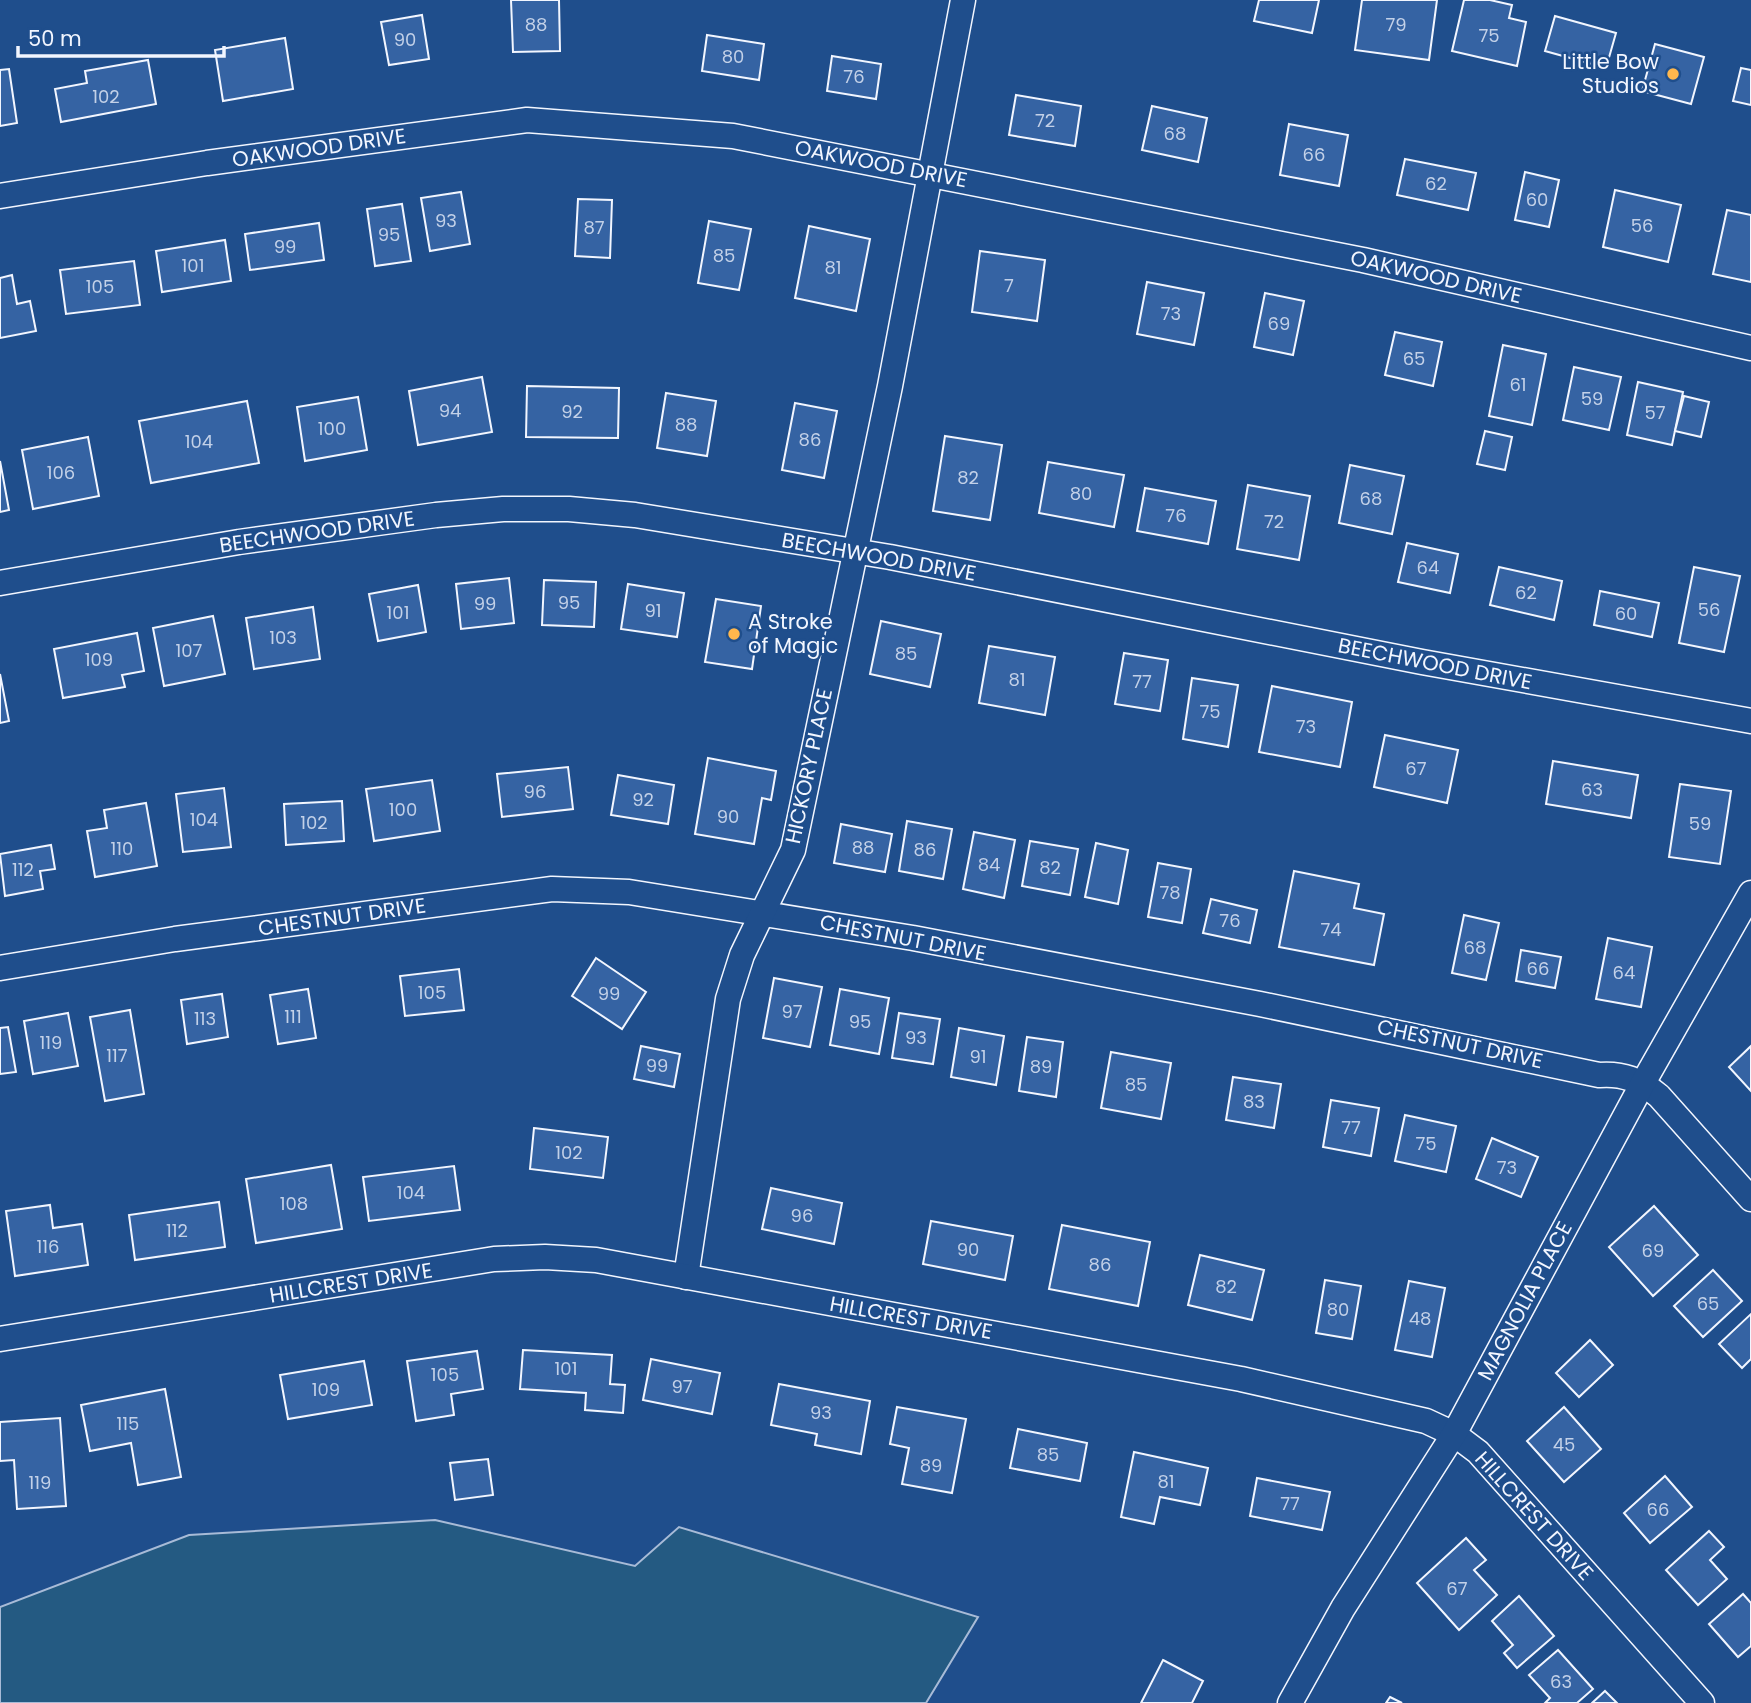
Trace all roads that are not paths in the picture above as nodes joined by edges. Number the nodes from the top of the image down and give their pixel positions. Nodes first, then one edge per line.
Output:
1 (963, 0) edge
2 (930, 173) junction
3 (0, 196) edge
4 (1751, 348) edge
5 (855, 551) junction
6 (0, 583) edge
7 (1751, 721) edge
8 (1751, 893) edge
9 (763, 912) junction
10 (0, 968) edge
11 (1643, 1083) junction
12 (1751, 1199) edge
13 (686, 1277) junction
14 (0, 1339) edge
15 (1454, 1434) junction
16 (1290, 1703) edge
17 (1702, 1703) edge

1 - 2 street, HICKORY PLACE
2 - 3 street, OAKWOOD DRIVE
2 - 4 street, OAKWOOD DRIVE
2 - 5 street, HICKORY PLACE
5 - 6 street, BEECHWOOD DRIVE
5 - 7 street, BEECHWOOD DRIVE
5 - 9 street, HICKORY PLACE
8 - 11 street, MAGNOLIA PLACE
9 - 10 street, CHESTNUT DRIVE
9 - 11 street, CHESTNUT DRIVE
9 - 13 street, HICKORY PLACE
11 - 12 street
11 - 15 street, MAGNOLIA PLACE
13 - 14 street, HILLCREST DRIVE
13 - 15 street, HILLCREST DRIVE
15 - 16 street, MAGNOLIA PLACE
15 - 17 street, HILLCREST DRIVE

